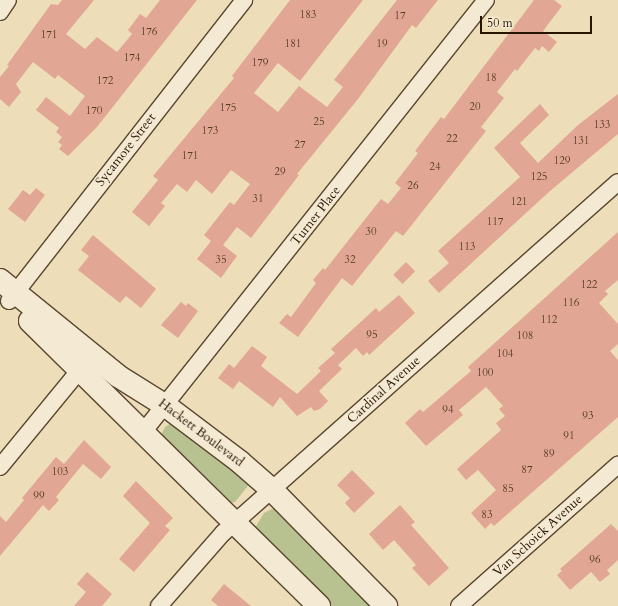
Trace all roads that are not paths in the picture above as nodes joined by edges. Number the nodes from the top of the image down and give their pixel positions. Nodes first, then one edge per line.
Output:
1 (8, 0) edge
2 (244, 0) edge
3 (486, 0) edge
4 (0, 12) edge
5 (618, 182) edge
6 (6, 291) edge
7 (86, 362) junction
8 (166, 406) junction
9 (144, 431) junction
10 (618, 465) edge
11 (0, 467) edge
12 (272, 490) junction
13 (236, 521) junction
14 (159, 606) edge
15 (319, 606) edge
16 (386, 606) edge
17 (459, 606) edge

1 - 4 street
2 - 6 street, Sycamore Street
3 - 8 street, Turner Place
5 - 12 street, Cardinal Avenue
6 - 7 street, Hackett Boulevard
7 - 8 street, Hackett Boulevard
7 - 9 street, Hackett Boulevard
7 - 11 street
8 - 9 street, Turner Place
8 - 12 street, Hackett Boulevard
9 - 13 street, Hackett Boulevard
10 - 17 street, Van Schoick Avenue
12 - 13 street, Cardinal Avenue
12 - 16 street, Hackett Boulevard
13 - 14 street, Cardinal Avenue
13 - 15 street, Hackett Boulevard

